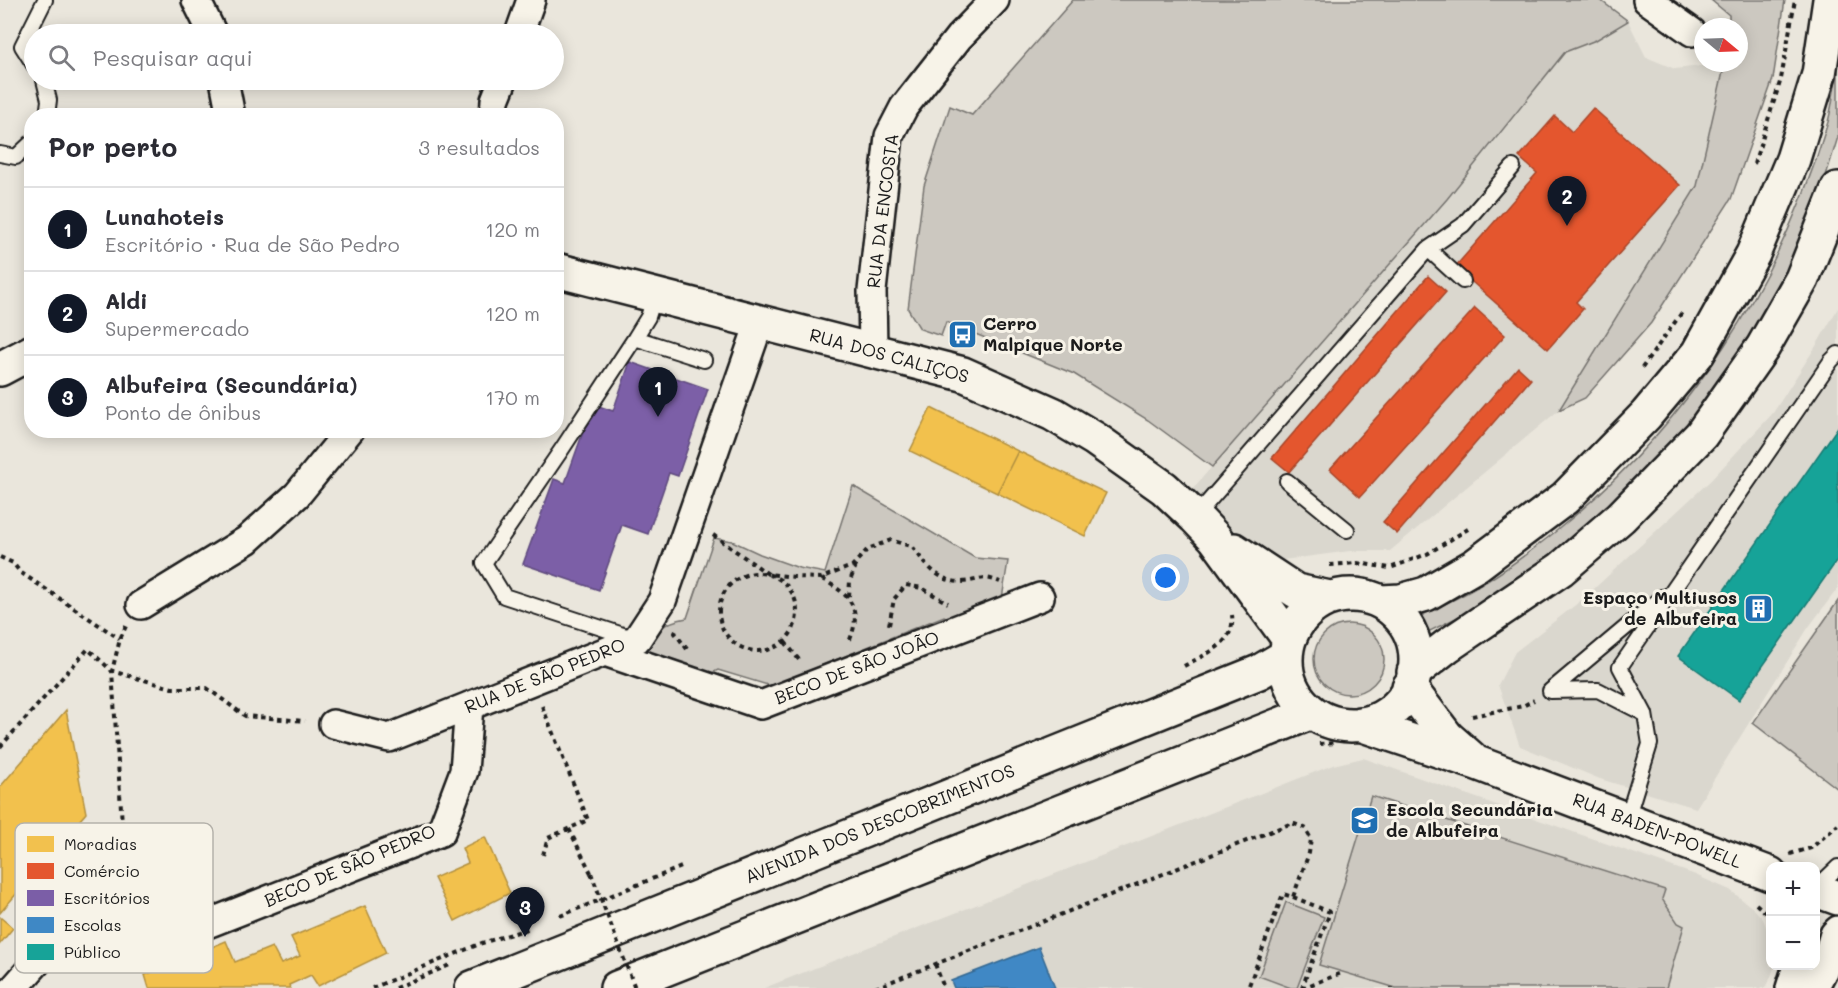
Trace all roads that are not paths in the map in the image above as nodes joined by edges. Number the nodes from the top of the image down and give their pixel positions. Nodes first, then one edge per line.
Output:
1 (45, 0) edge
2 (196, 0) edge
3 (531, 0) edge
4 (995, 0) edge
5 (1647, 0) edge
6 (1830, 0) edge
7 (33, 24) edge
8 (208, 24) edge
9 (523, 24) edge
10 (1692, 32) dead end
11 (46, 90) edge
12 (226, 90) edge
13 (499, 90) edge
14 (48, 108) edge
15 (229, 108) edge
16 (494, 108) edge
17 (24, 150) edge
18 (0, 154) edge
19 (1513, 167) dead end
20 (1838, 189) edge
21 (1428, 249) junction
22 (564, 272) edge
23 (1463, 281) dead end
24 (655, 295) junction
25 (760, 321) junction
26 (635, 338) junction
27 (873, 350) junction
28 (1838, 354) edge
29 (24, 356) edge
30 (704, 360) dead end
31 (0, 369) edge
32 (343, 438) edge
33 (1287, 481) dead end
34 (1205, 527) junction
35 (1347, 530) dead end
36 (1326, 583) junction
37 (1676, 585) junction
38 (1040, 597) road end
39 (1381, 602) junction
40 (141, 605) road end
41 (637, 639) junction
42 (1287, 648) junction
43 (605, 652) junction
44 (1412, 680) junction
45 (469, 706) junction
46 (1312, 712) junction
47 (1645, 714) junction
48 (333, 724) road end
49 (1353, 734) junction
50 (1477, 763) junction
51 (1627, 819) junction
52 (1739, 862) junction
53 (1838, 867) edge
54 (1766, 872) edge
55 (1820, 885) edge
56 (1820, 892) edge
57 (1763, 897) edge
58 (1820, 898) edge
59 (1838, 898) edge
60 (213, 922) edge
61 (1836, 932) edge
62 (1796, 970) edge
63 (27, 973) edge
64 (466, 975) edge
65 (630, 986) edge
66 (14, 988) edge
67 (1790, 988) edge
68 (1814, 988) edge

1 - 7 lane
2 - 8 street
3 - 9 street
4 - 27 street, RUA DA ENCOSTA
5 - 10 street
6 - 39 main road
11 - 14 lane
12 - 15 street
13 - 16 street
17 - 18 lane
19 - 21 lane
20 - 44 main road
21 - 23 lane
21 - 34 lane
22 - 24 main road, RUA DOS CALIÇOS
24 - 25 main road, RUA DOS CALIÇOS
24 - 26 lane
25 - 27 main road, RUA DOS CALIÇOS
25 - 41 street, RUA DE SÃO PEDRO
26 - 30 lane
26 - 41 lane
27 - 34 main road, RUA DOS CALIÇOS
28 - 37 lane
29 - 31 main road
32 - 40 street
33 - 35 lane
34 - 36 main road, RUA DOS CALIÇOS
34 - 42 main road, RUA DOS CALIÇOS
36 - 39 main road
36 - 42 main road
37 - 47 lane
37 - 47 lane
38 - 43 street, BECO DE SÃO JOÃO
39 - 44 main road
41 - 43 street, RUA DE SÃO PEDRO
42 - 46 main road
42 - 64 main road, AVENIDA DOS DESCOBRIMENTOS
43 - 45 street, RUA DE SÃO PEDRO
44 - 49 main road
44 - 50 main road, RUA BADEN-POWELL
45 - 48 street, RUA DE SÃO PEDRO
45 - 60 street, BECO DE SÃO PEDRO
46 - 49 main road
46 - 65 main road
47 - 51 lane
49 - 50 main road, RUA BADEN-POWELL
50 - 51 main road, RUA BADEN-POWELL
51 - 52 main road, RUA BADEN-POWELL
52 - 54 main road, RUA BADEN-POWELL
52 - 57 street
53 - 55 lane
56 - 59 main road
58 - 61 street
61 - 68 street
62 - 67 street
63 - 66 street

